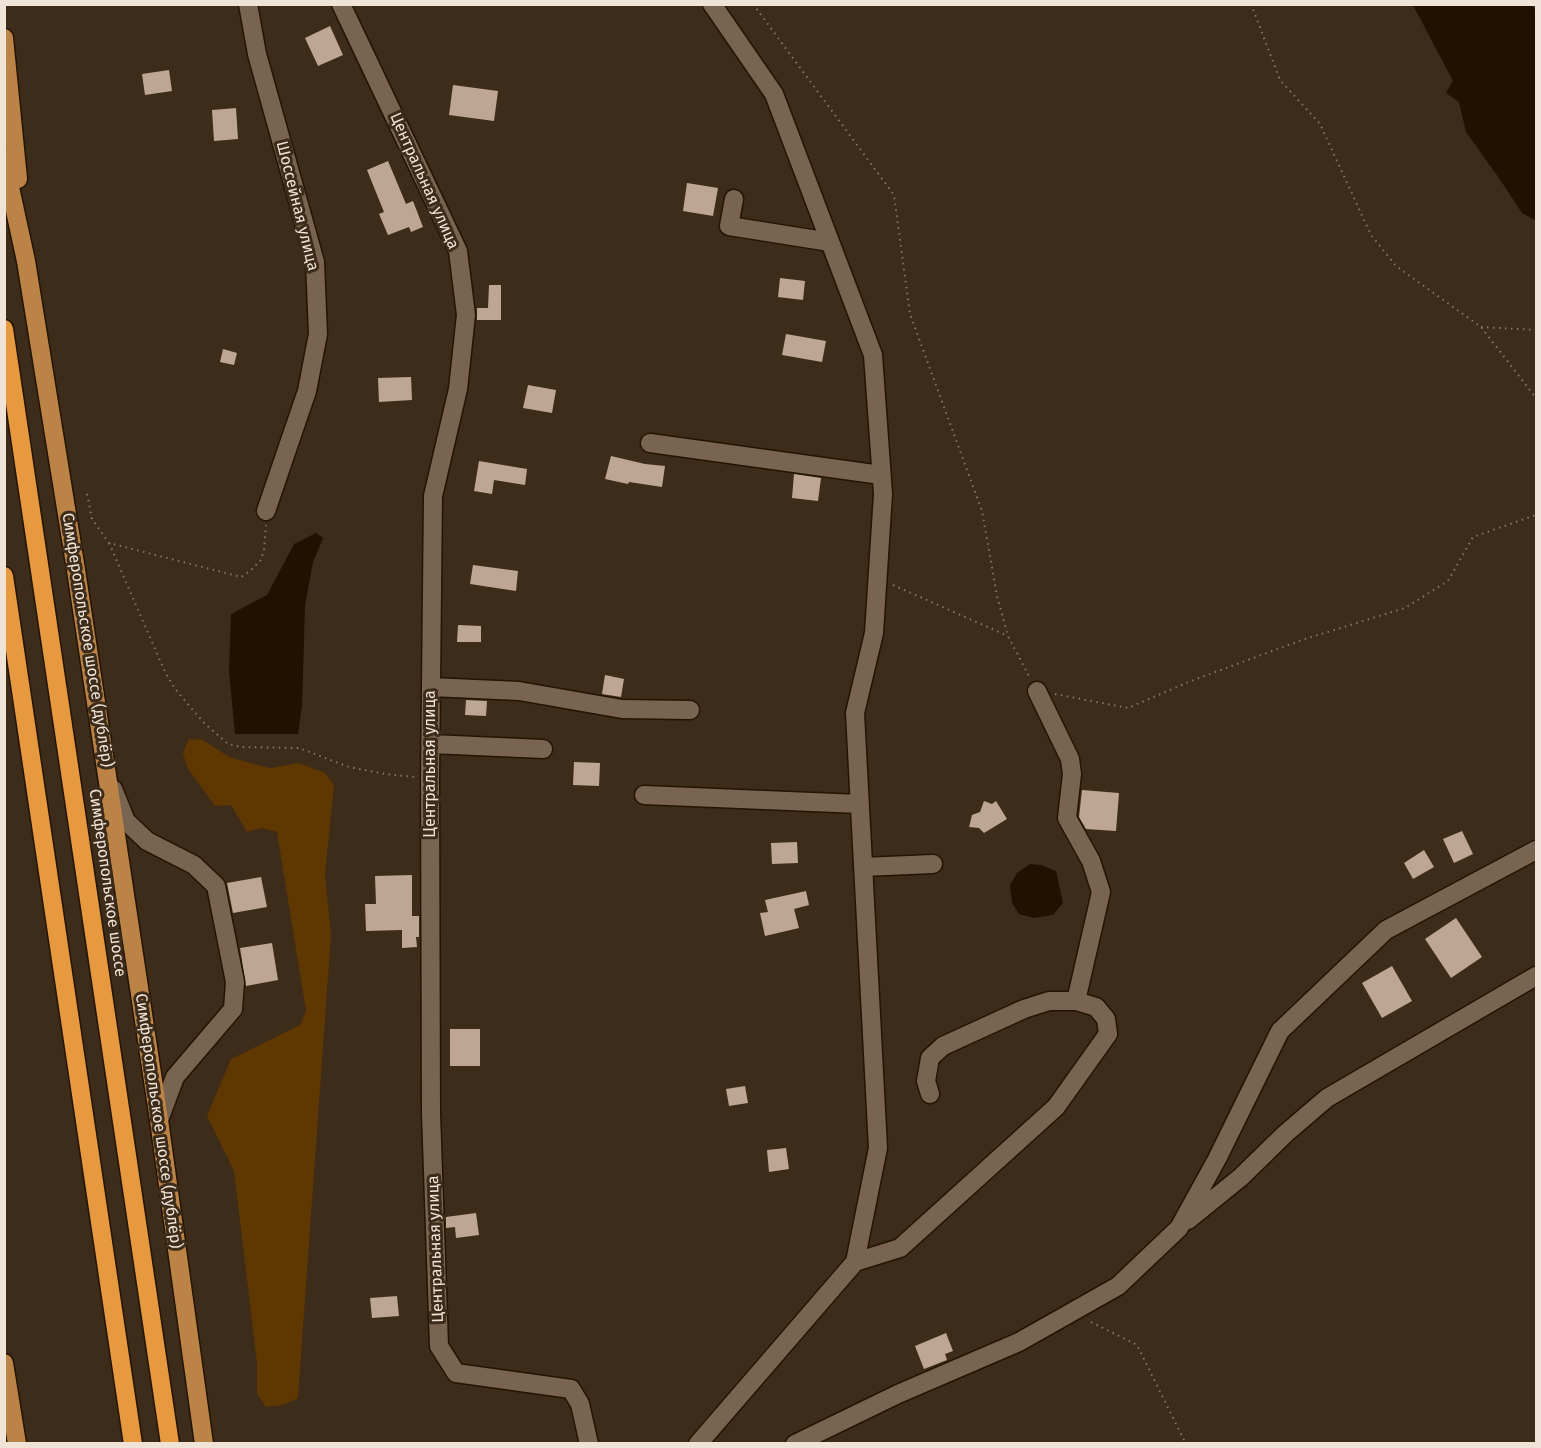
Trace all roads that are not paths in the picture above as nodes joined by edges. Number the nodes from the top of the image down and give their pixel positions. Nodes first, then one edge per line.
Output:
1 (248, 4) edge
2 (341, 4) edge
3 (712, 4) edge
4 (4, 38) edge
5 (4, 160) edge
6 (734, 200) dead end
7 (830, 242) junction
8 (26, 261) junction
9 (4, 329) edge
10 (650, 443) dead end
11 (881, 475) junction
12 (266, 511) road end
13 (4, 576) edge
14 (431, 687) junction
15 (1037, 690) road end
16 (690, 710) dead end
17 (431, 744) junction
18 (543, 749) dead end
19 (108, 778) junction
20 (644, 795) dead end
21 (860, 804) junction
22 (1536, 850) edge
23 (933, 864) dead end
24 (863, 867) junction
25 (1536, 976) edge
26 (1076, 1001) junction
27 (930, 1094) dead end
28 (159, 1120) junction
29 (1179, 1228) junction
30 (855, 1262) junction
31 (4, 1363) edge
32 (17, 1443) edge
33 (133, 1443) edge
34 (170, 1443) edge
35 (204, 1443) edge
36 (589, 1443) edge
37 (698, 1443) edge
38 (795, 1443) edge

1 - 12 street, Шоссейная улица
2 - 14 street, Центральная улица
3 - 7 street
4 - 8 main road
5 - 8 main road, Симферопольское шоссе (дублёр)
6 - 7 street
7 - 11 street
8 - 19 main road, Симферопольское шоссе (дублёр)
9 - 34 highway, Симферопольское шоссе
10 - 11 street
11 - 21 street
13 - 33 highway
14 - 16 street
14 - 17 street, Центральная улица
15 - 26 street
17 - 18 street
17 - 36 street, Центральная улица
19 - 28 main road, Симферопольское шоссе (дублёр)
19 - 28 street
20 - 21 street
21 - 24 street
22 - 29 street
23 - 24 street
24 - 30 street
25 - 29 street
26 - 27 street
26 - 30 street
28 - 35 main road, Симферопольское шоссе (дублёр)
29 - 38 street
30 - 37 street
31 - 32 main road

